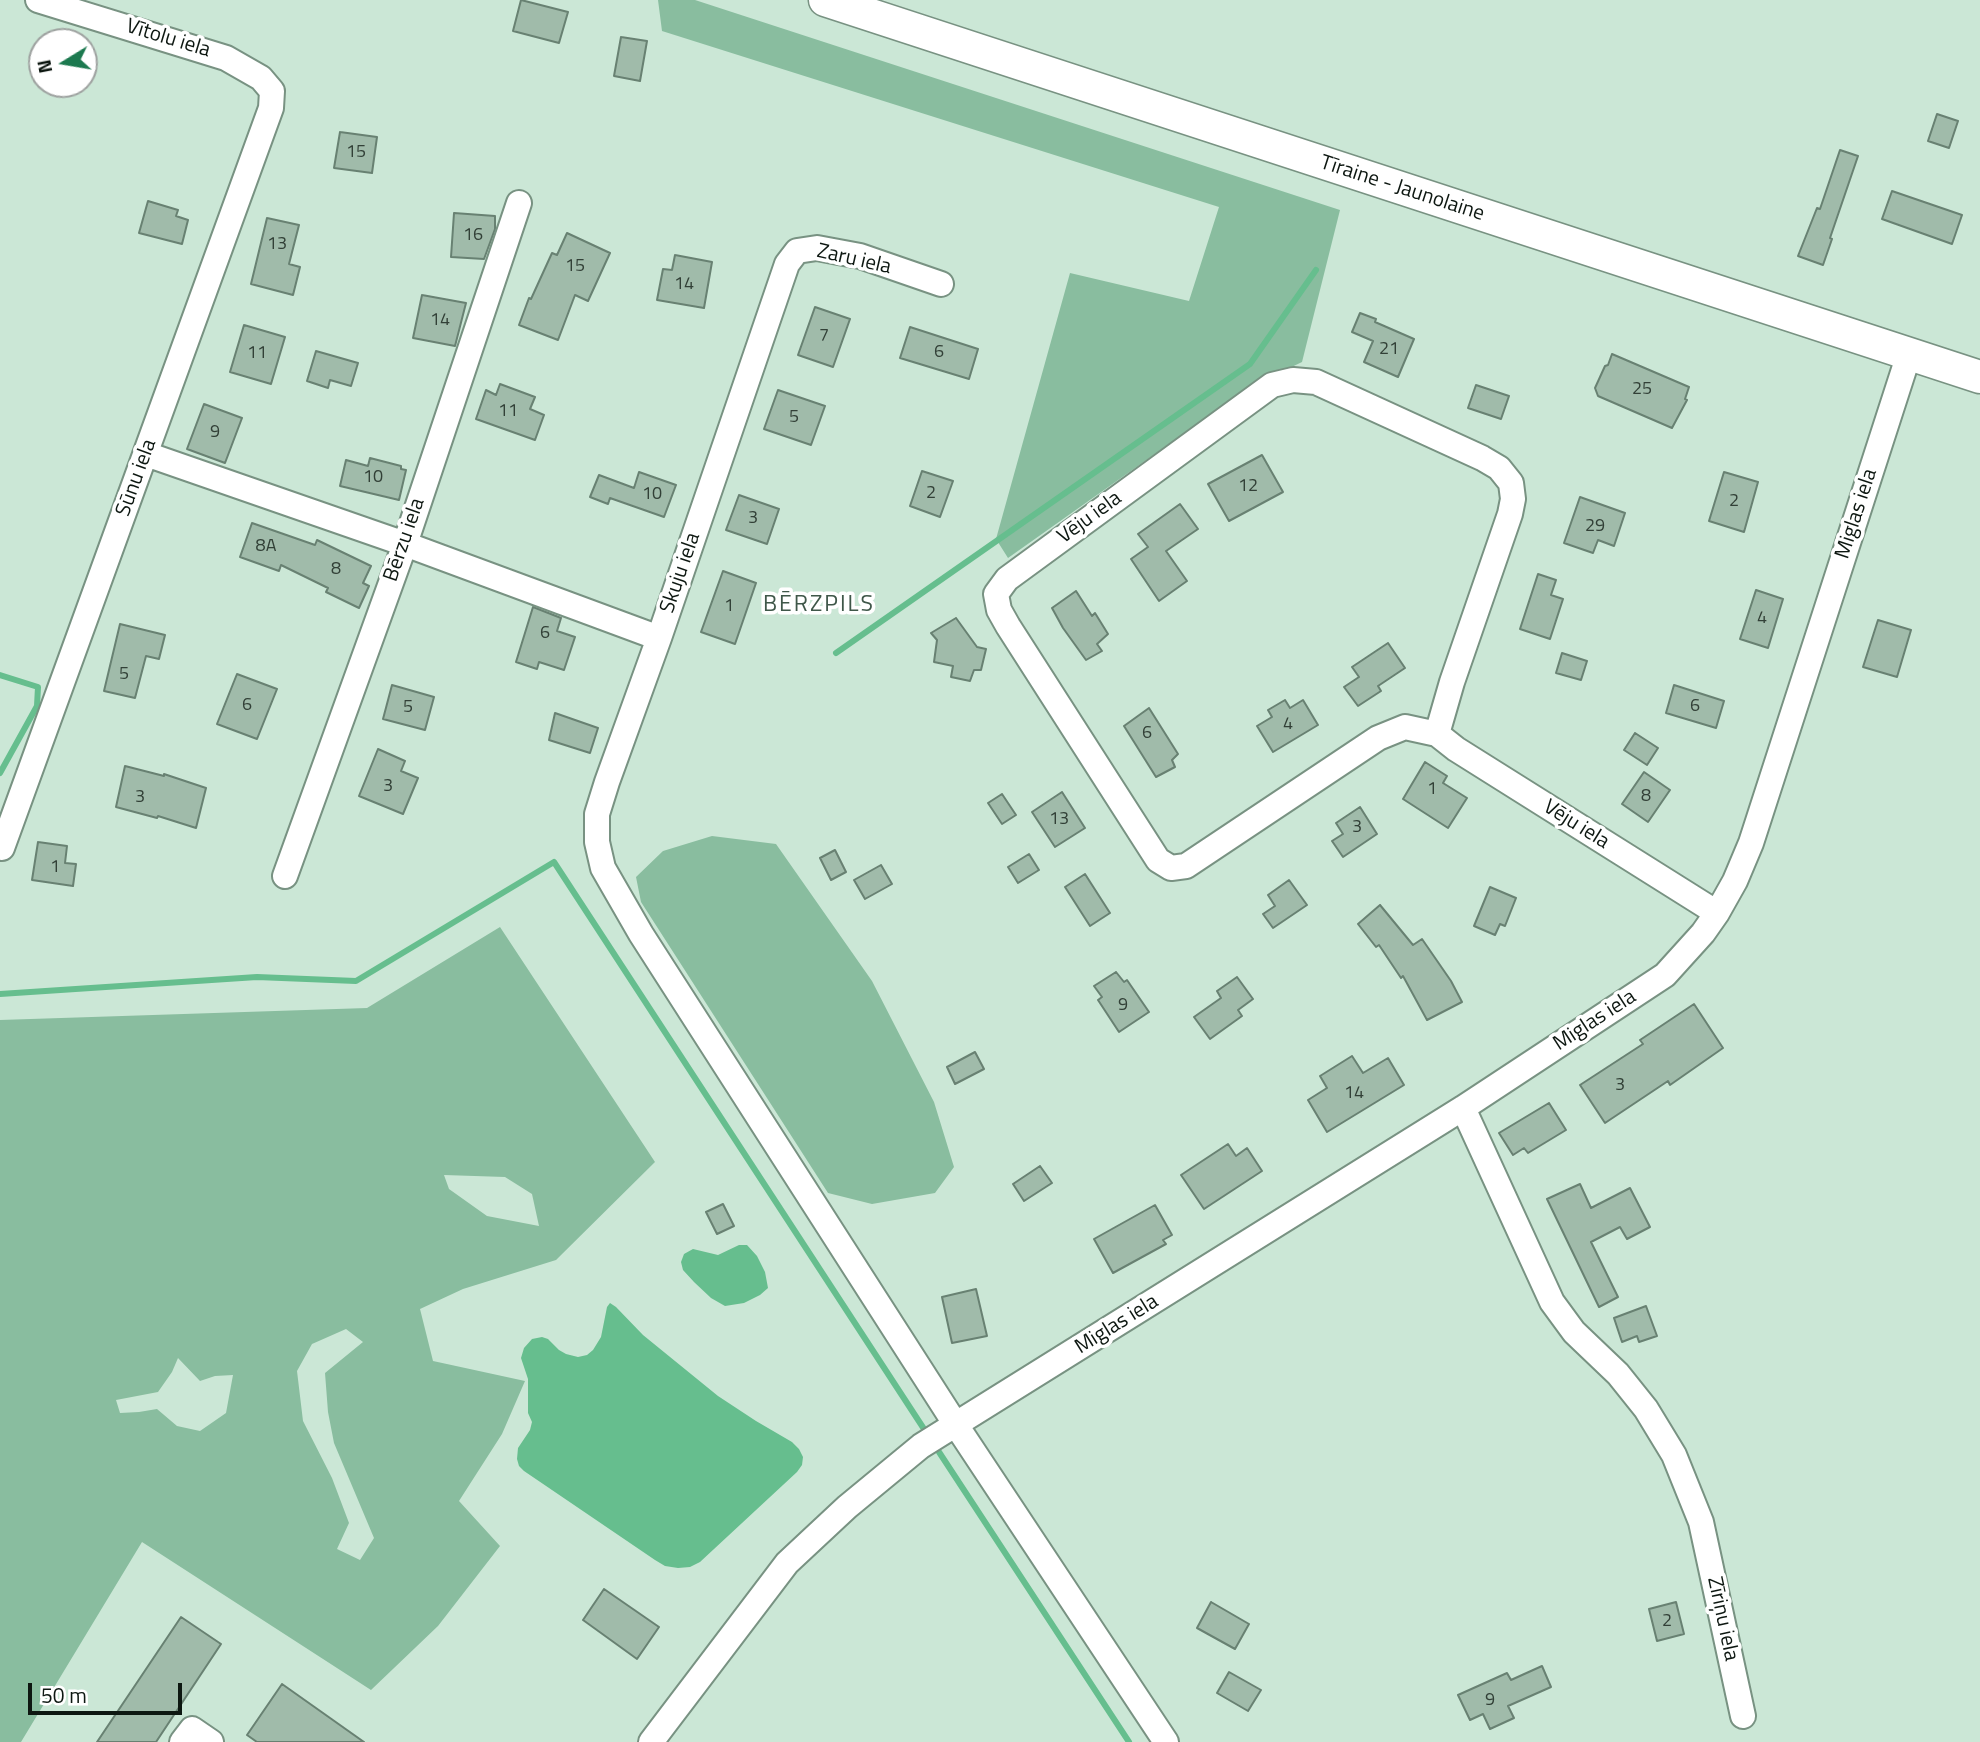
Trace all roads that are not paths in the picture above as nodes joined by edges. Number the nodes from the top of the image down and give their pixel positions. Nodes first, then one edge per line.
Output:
1 (38, 0) edge
2 (825, 0) edge
3 (271, 108) joint
4 (519, 202) dead end
5 (781, 279) joint
6 (941, 284) dead end
7 (1909, 354) junction
8 (1980, 377) edge
9 (146, 454) junction
10 (405, 544) junction
11 (659, 638) junction
12 (1437, 734) junction
13 (2, 848) dead end
14 (285, 876) dead end
15 (1717, 912) junction
16 (1463, 1108) junction
17 (956, 1425) junction
18 (1743, 1716) dead end
19 (182, 1742) edge
20 (211, 1742) edge
21 (652, 1742) edge
22 (1166, 1742) edge

1 - 3 street, Vītolu iela
2 - 7 main road, Tīraine - Jaunolaine
3 - 9 street, Sūnu iela
4 - 10 street, Bērzu iela
5 - 6 street, Zaru iela
5 - 11 street, Skuju iela
7 - 8 main road, Tīraine - Jaunolaine
7 - 15 street, Miglas iela
9 - 10 street
9 - 13 street, Sūnu iela
10 - 11 street
10 - 14 street, Bērzu iela
11 - 17 street, Skuju iela
12 - 12 street, Vēju iela
12 - 15 street, Vēju iela
15 - 16 street, Miglas iela
16 - 17 street, Miglas iela
16 - 18 street, Zīriņu iela
17 - 21 street, Miglas iela
17 - 22 street
19 - 20 street

